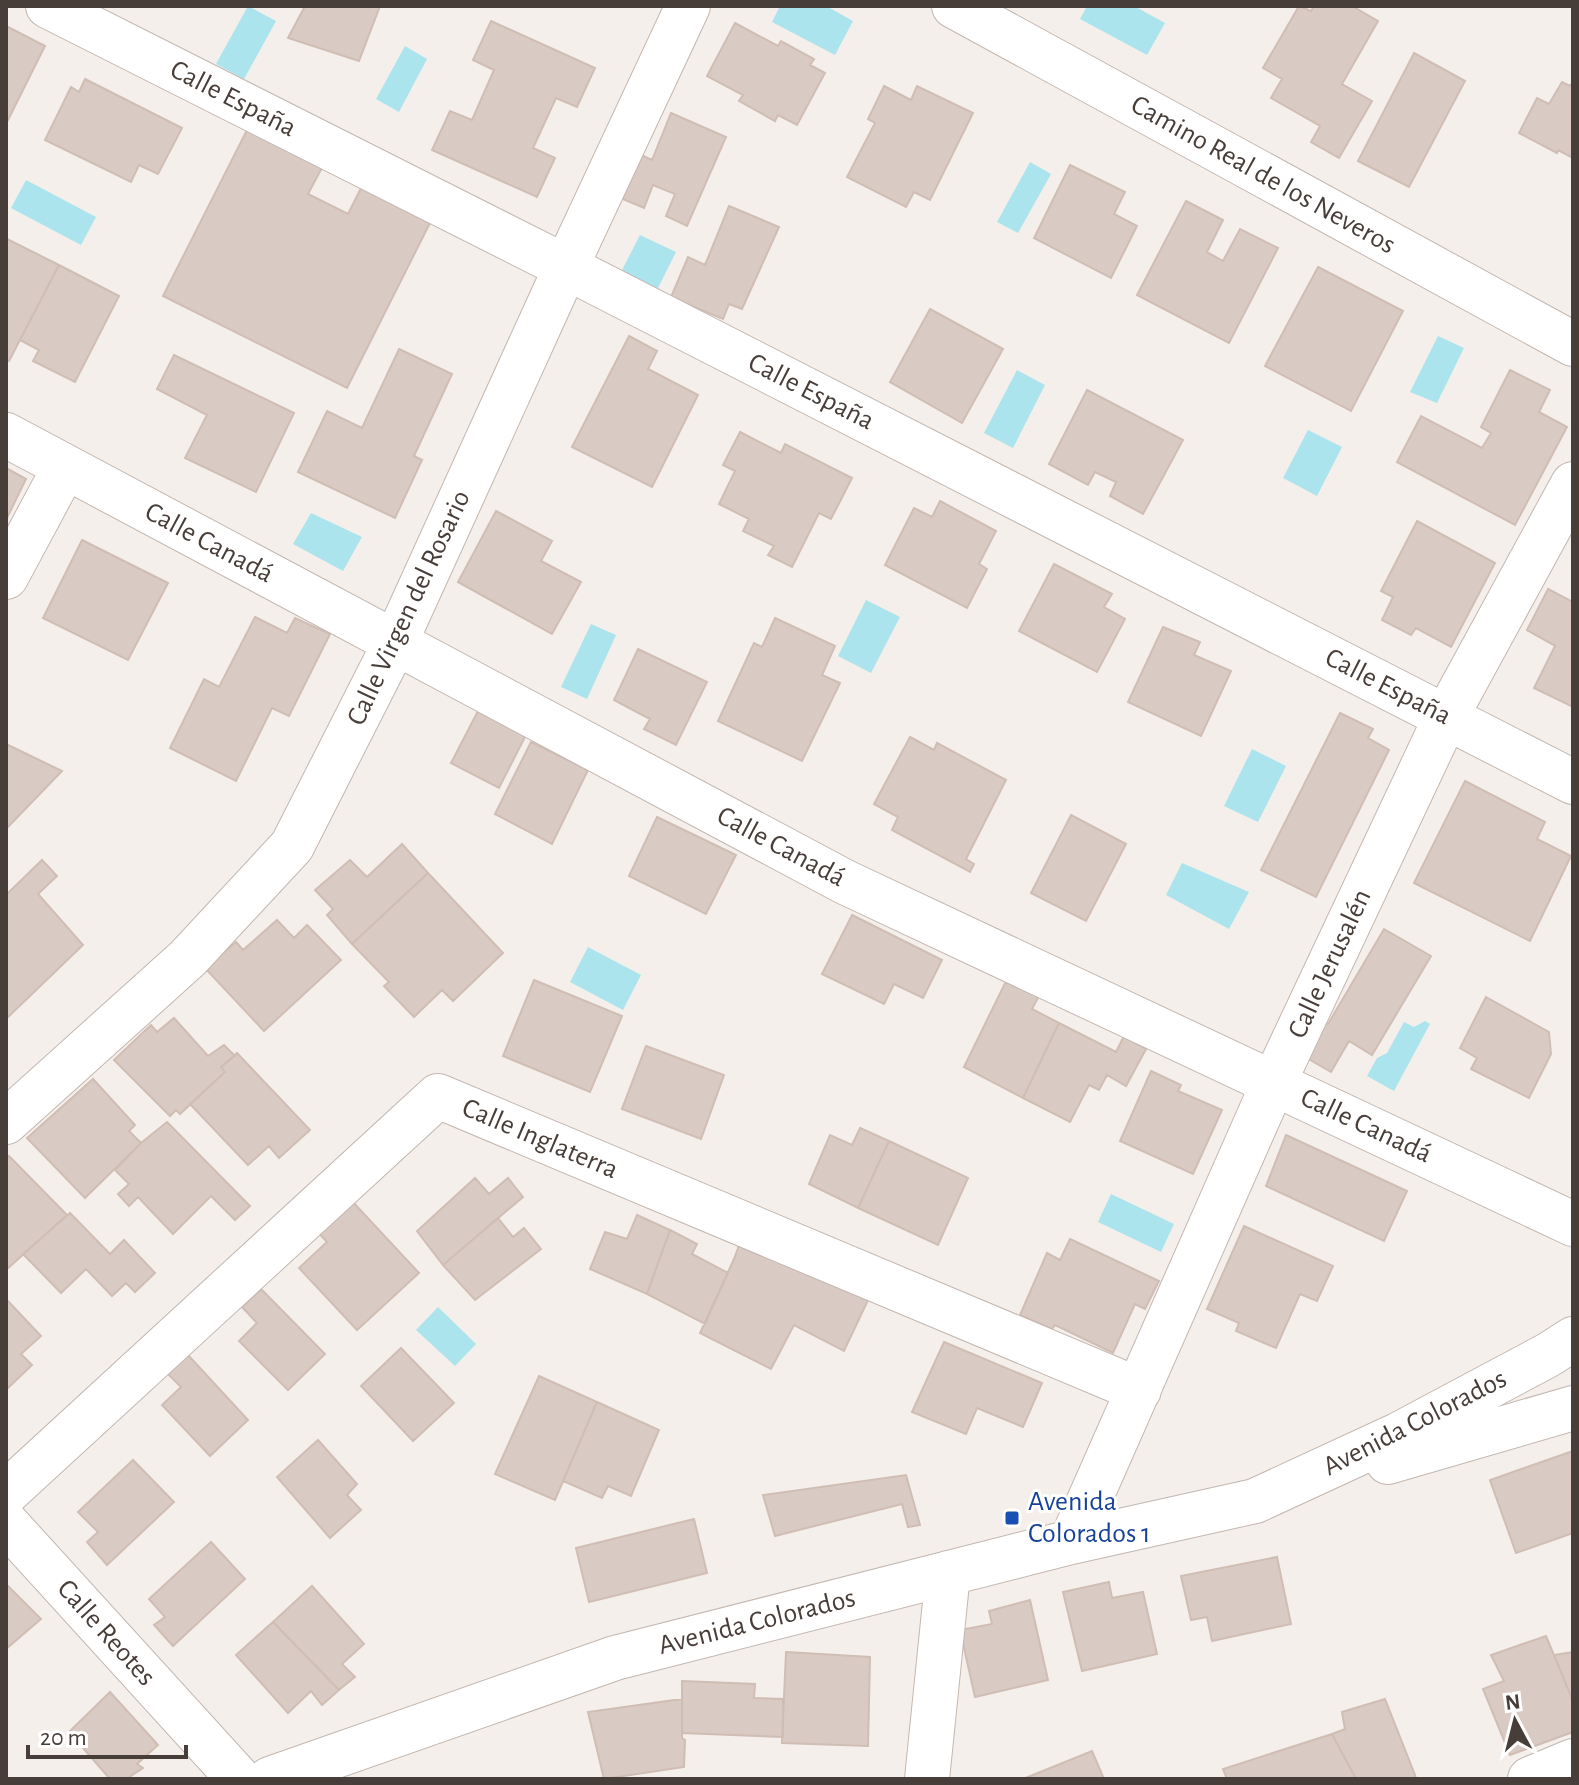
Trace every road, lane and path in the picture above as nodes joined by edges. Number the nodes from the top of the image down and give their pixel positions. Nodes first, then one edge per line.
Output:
1 (48, 6) edge
2 (688, 6) edge
3 (954, 6) edge
4 (566, 267) junction
5 (1573, 344) edge
6 (6, 435) edge
7 (65, 467) junction
8 (1573, 484) edge
9 (6, 577) edge
10 (395, 643) junction
11 (1446, 717) junction
12 (1573, 782) edge
13 (1274, 1082) junction
14 (6, 1122) edge
15 (1573, 1224) edge
16 (1573, 1339) edge
17 (1139, 1390) junction
18 (1573, 1408) edge
19 (6, 1493) edge
20 (1255, 1501) junction
21 (6, 1523) edge
22 (1071, 1542) junction
23 (948, 1573) junction
24 (1573, 1761) edge
25 (239, 1779) edge
26 (270, 1779) edge
27 (927, 1779) edge
28 (1530, 1779) edge

1 - 4 street, Calle España
2 - 4 street, Calle Virgen del Rosario
3 - 5 street, Camino Real de los Neveros
4 - 10 street, Calle Virgen del Rosario
4 - 11 street, Calle España
6 - 7 street, Calle Canadá
7 - 9 street
7 - 10 street, Calle Canadá
8 - 11 street, Calle Jerusalén
10 - 13 street, Calle Canadá
10 - 14 street, Calle Virgen del Rosario
11 - 12 street, Calle España
11 - 13 street, Calle Jerusalén
13 - 15 street, Calle Canadá
13 - 17 street, Calle Jerusalén
16 - 20 street, Avenida Colorados
17 - 19 street, Calle Inglaterra
17 - 22 street, Calle Jerusalén
18 - 20 street, Avenida Colorados
20 - 22 street, Avenida Colorados
21 - 25 street, Calle Reotes
22 - 23 street, Avenida Colorados
23 - 26 street, Avenida Colorados
23 - 27 street
24 - 28 street

